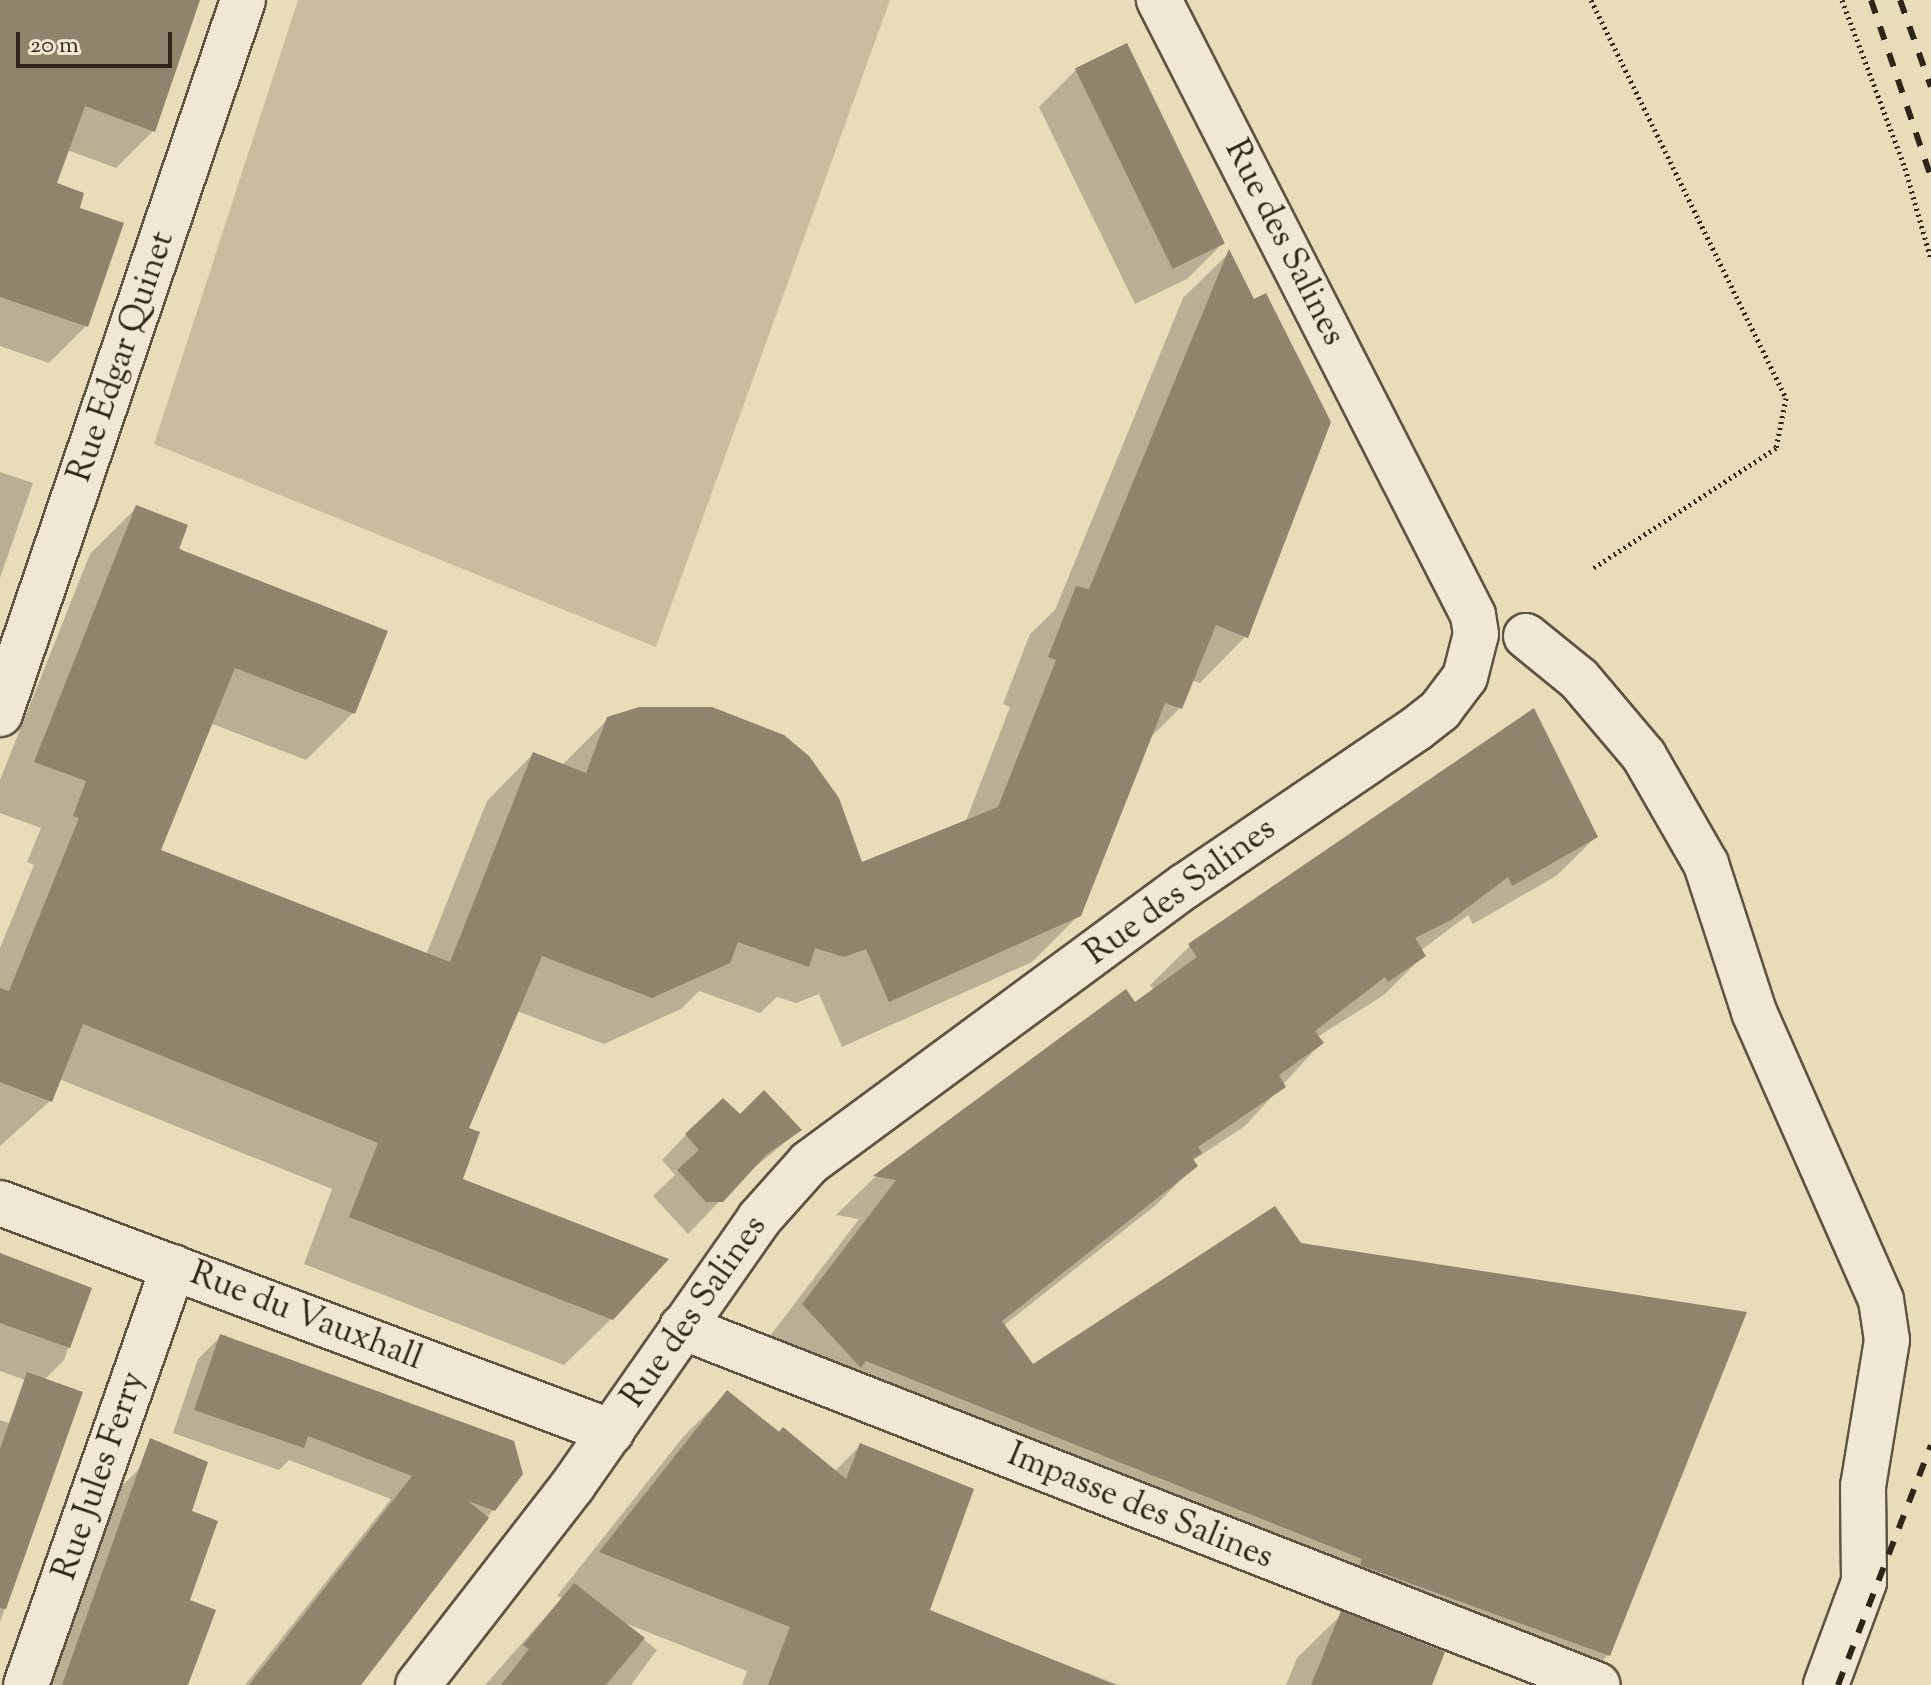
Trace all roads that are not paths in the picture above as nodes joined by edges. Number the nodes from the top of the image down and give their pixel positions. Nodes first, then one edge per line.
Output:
1 (243, 0) edge
2 (1159, 0) edge
3 (1526, 636) dead end
4 (0, 714) edge
5 (0, 1203) edge
6 (173, 1267) junction
7 (682, 1327) junction
8 (612, 1432) junction
9 (26, 1685) edge
10 (418, 1685) edge
11 (1598, 1685) edge
12 (1826, 1685) edge

1 - 4 street, Rue Edgar Quinet
2 - 7 street, Rue des Salines
3 - 12 street
5 - 6 street, Rue du Vauxhall
6 - 8 street, Rue du Vauxhall
6 - 9 street, Rue Jules Ferry
7 - 8 street, Rue des Salines
7 - 11 street, Impasse des Salines
8 - 10 street, Rue des Salines

